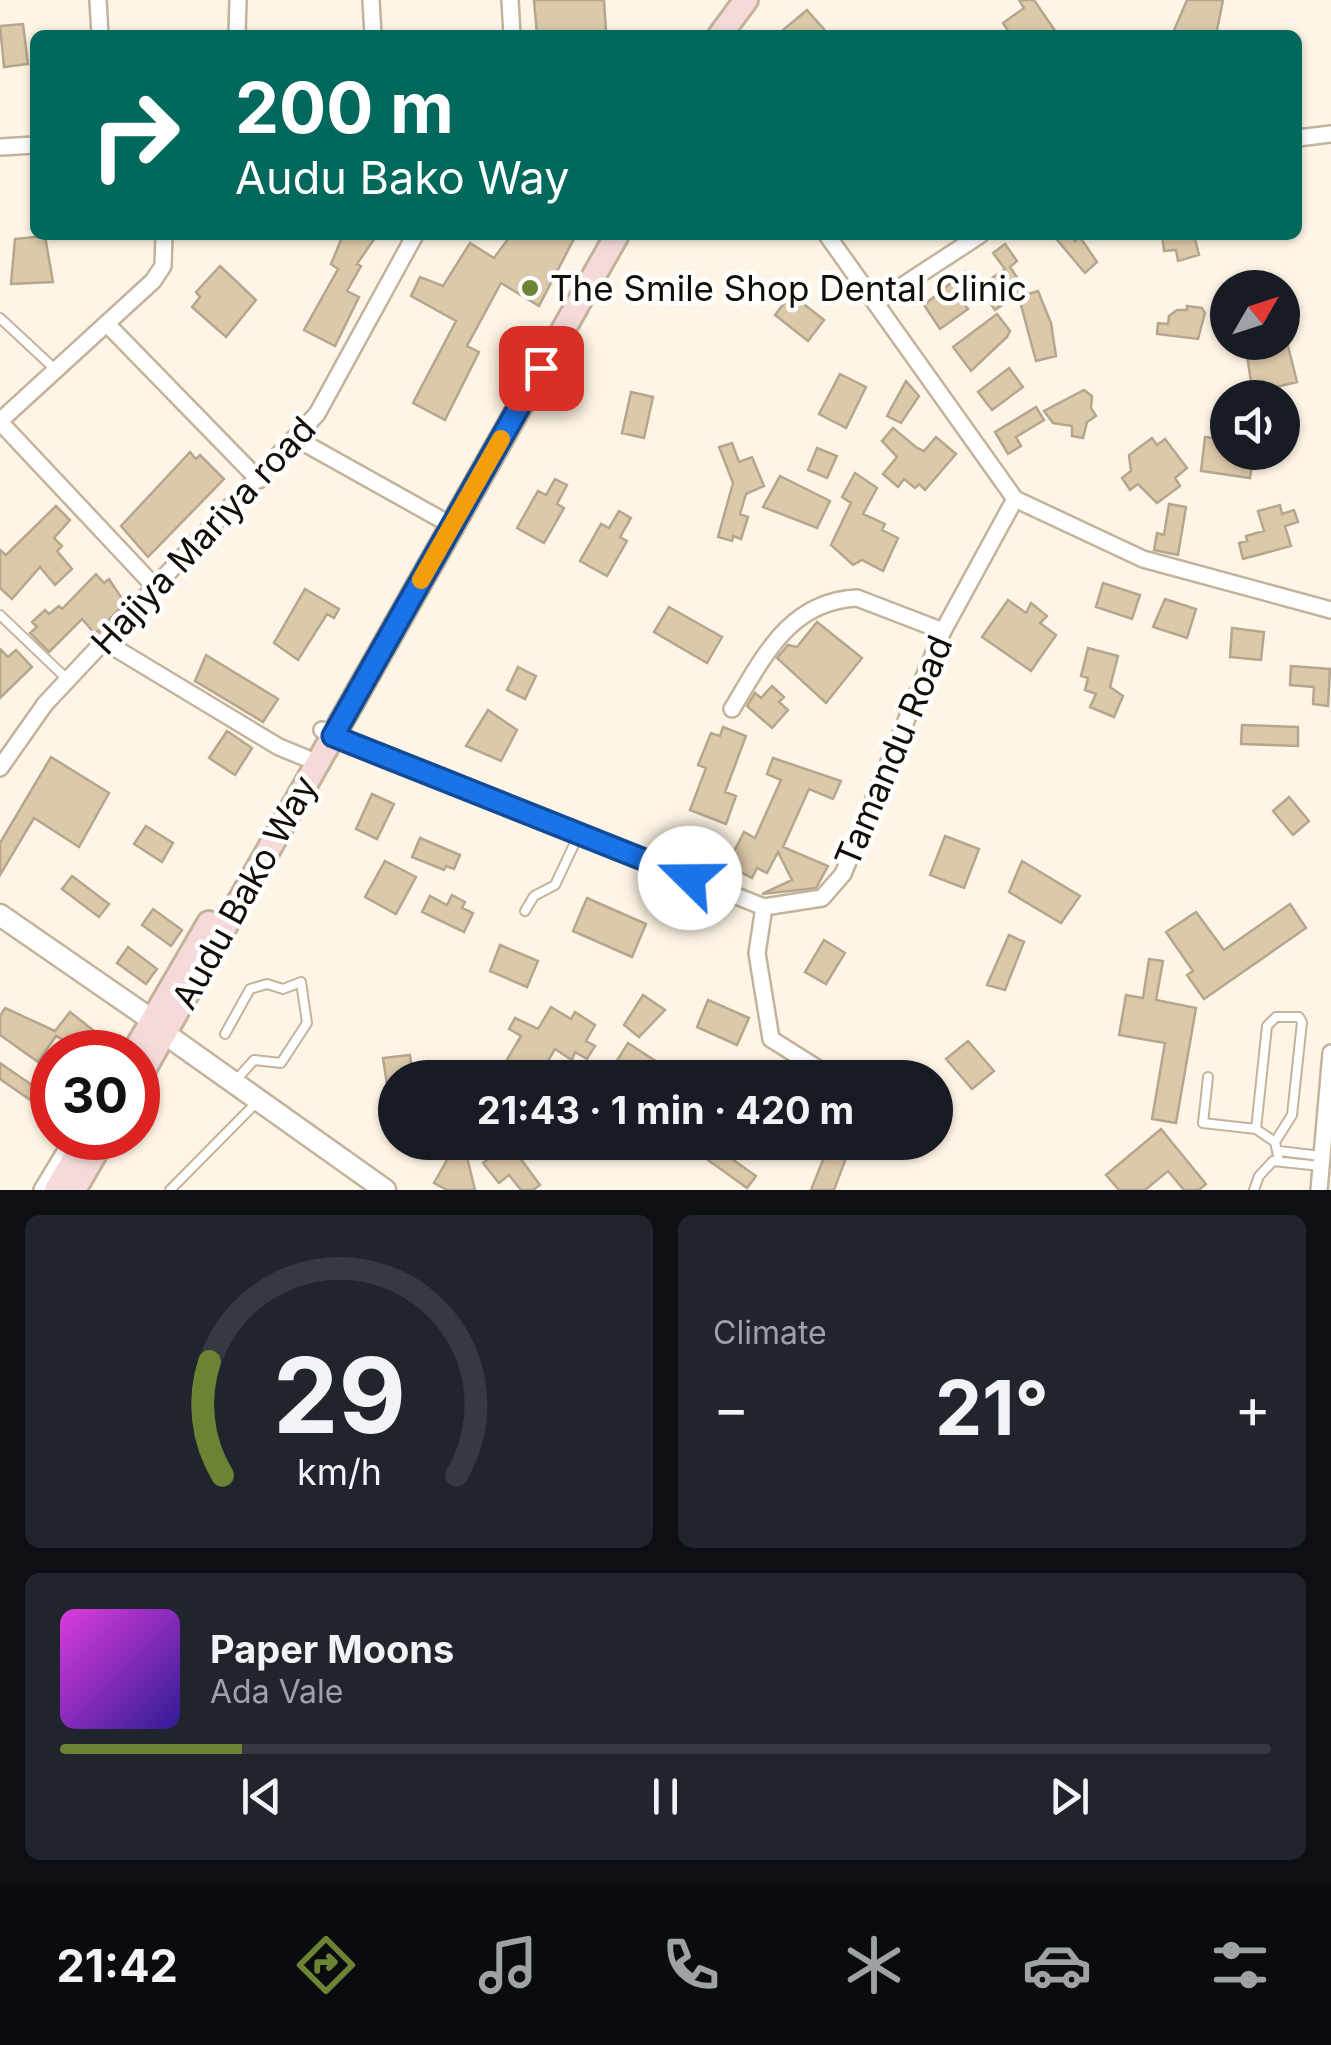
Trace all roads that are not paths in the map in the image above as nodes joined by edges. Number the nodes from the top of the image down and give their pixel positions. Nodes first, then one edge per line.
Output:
1 (98, 0) edge
2 (238, 0) edge
3 (371, 0) edge
4 (510, 0) edge
5 (746, 0) edge
6 (761, 0) edge
7 (100, 30) edge
8 (236, 30) edge
9 (373, 30) edge
10 (512, 30) edge
11 (724, 30) edge
12 (740, 30) edge
13 (1331, 134) edge
14 (1302, 138) edge
15 (30, 146) edge
16 (0, 147) edge
17 (164, 240) edge
18 (412, 240) edge
19 (601, 240) edge
20 (614, 240) edge
21 (832, 240) edge
22 (972, 240) edge
23 (876, 303) junction
24 (0, 318) edge
25 (107, 324) junction
26 (57, 371) junction
27 (0, 422) edge
28 (297, 439) junction
29 (259, 480) junction
30 (1015, 499) junction
31 (442, 520) junction
32 (156, 588) junction
33 (1331, 610) edge
34 (0, 615) edge
35 (943, 630) junction
36 (104, 642) junction
37 (68, 680) junction
38 (732, 709) dead end
39 (327, 733) junction
40 (306, 758) junction
41 (0, 768) edge
42 (579, 834) junction
43 (764, 907) junction
44 (525, 911) dead end
45 (0, 915) edge
46 (158, 1026) junction
47 (154, 1030) edge
48 (157, 1030) edge
49 (225, 1034) dead end
50 (1331, 1053) edge
51 (804, 1060) edge
52 (1208, 1077) dead end
53 (234, 1082) junction
54 (259, 1100) junction
55 (1256, 1129) junction
56 (1278, 1151) junction
57 (60, 1160) edge
58 (73, 1160) edge
59 (91, 1160) edge
60 (1324, 1163) edge
61 (1320, 1188) edge
62 (42, 1190) edge
63 (56, 1190) edge
64 (74, 1190) edge
65 (170, 1190) edge
66 (386, 1190) edge
67 (1254, 1190) edge

1 - 7 street
2 - 8 street
3 - 9 street
4 - 10 street
5 - 11 main road
6 - 12 main road
13 - 14 street
15 - 16 street
17 - 25 street
18 - 28 street, Hajiya Mariya road
19 - 31 main road, Audu Bako Way
20 - 39 main road, Audu Bako Way
21 - 23 street
22 - 23 street
23 - 30 street
24 - 26 lane
25 - 26 street
25 - 29 street
26 - 27 street
27 - 32 street
28 - 29 street, Hajiya Mariya road
28 - 31 street
29 - 32 street, Hajiya Mariya road
30 - 33 street
30 - 35 street, Tamandu Road
31 - 39 main road, Audu Bako Way
32 - 36 street, Hajiya Mariya road
34 - 37 lane
35 - 38 street
35 - 43 street, Tamandu Road
36 - 37 street, Hajiya Mariya road
36 - 40 street
37 - 41 street, Hajiya Mariya road
39 - 40 main road, Audu Bako Way
39 - 42 street
39 - 46 main road, Audu Bako Way
40 - 46 main road, Audu Bako Way
42 - 43 street
42 - 44 lane
43 - 51 street
45 - 46 street
46 - 47 main road, Audu Bako Way
46 - 48 main road, Audu Bako Way
46 - 53 street
49 - 53 lane
50 - 60 street
52 - 55 lane
53 - 54 street
54 - 65 lane
54 - 66 street
55 - 56 lane
55 - 56 lane
56 - 60 lane
56 - 67 lane
57 - 62 street
58 - 63 main road
59 - 64 main road
60 - 61 street

